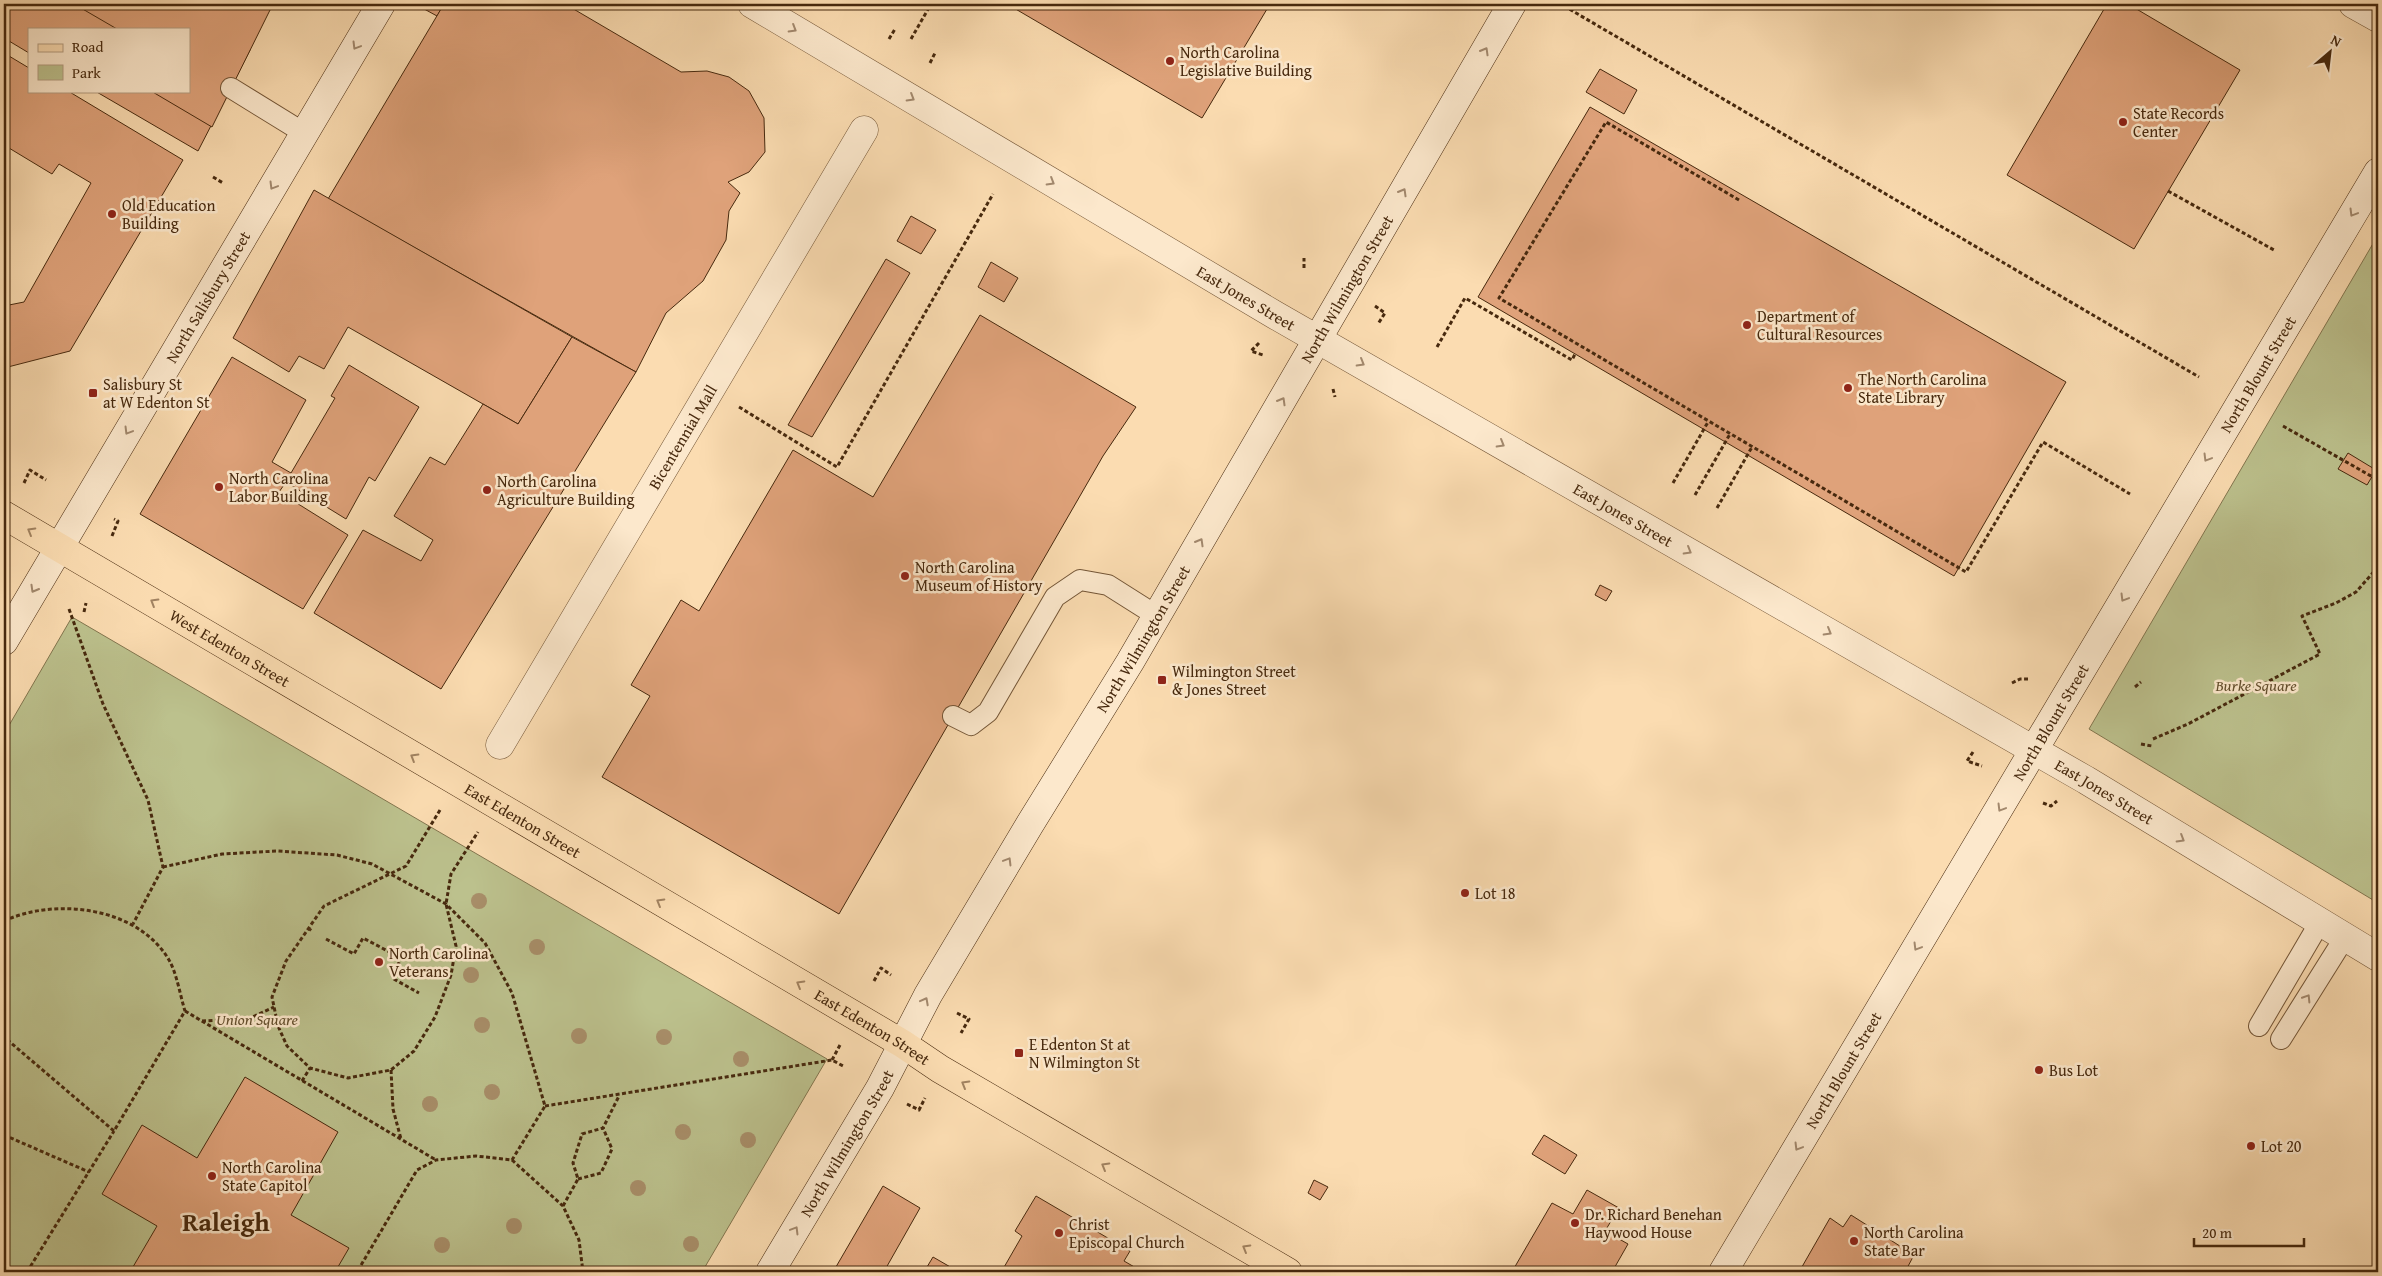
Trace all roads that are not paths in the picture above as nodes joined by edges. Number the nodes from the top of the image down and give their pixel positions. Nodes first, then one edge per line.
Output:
1 (381, 4) edge
2 (752, 4) edge
3 (1512, 4) edge
4 (2353, 4) edge
5 (2378, 18) edge
6 (231, 88) dead end
7 (864, 130) dead end
8 (304, 133) junction
9 (2378, 172) edge
10 (1318, 340) junction
11 (4, 515) edge
12 (59, 548) junction
13 (1157, 616) junction
14 (4, 641) edge
15 (953, 716) dead end
16 (500, 745) dead end
17 (2034, 751) junction
18 (456, 781) joint
19 (2320, 922) junction
20 (2345, 937) junction
21 (2378, 957) edge
22 (2259, 1026) dead end
23 (2281, 1039) dead end
24 (903, 1044) junction
25 (770, 1272) edge
26 (1288, 1272) edge
27 (1723, 1272) edge

1 -> 8 main road, North Salisbury Street
2 -> 10 main road, East Jones Street
10 -> 3 main road, North Wilmington Street
4 - 5 main road
6 - 8 lane
7 - 16 main road, Bicentennial Mall
8 -> 12 main road, North Salisbury Street
9 -> 17 main road, North Blount Street
13 -> 10 main road, North Wilmington Street
10 -> 17 main road, East Jones Street
12 -> 11 main road, West Edenton Street
12 -> 14 main road, North Salisbury Street
18 -> 12 main road, West Edenton Street
13 - 15 lane
24 -> 13 main road, North Wilmington Street
17 -> 19 main road, East Jones Street
17 -> 27 main road, North Blount Street
24 -> 18 main road, East Edenton Street
19 - 20 main road, East Jones Street
19 - 22 lane
20 - 21 main road, East Jones Street
23 -> 20 lane
25 -> 24 main road, North Wilmington Street
26 -> 24 main road, East Edenton Street

